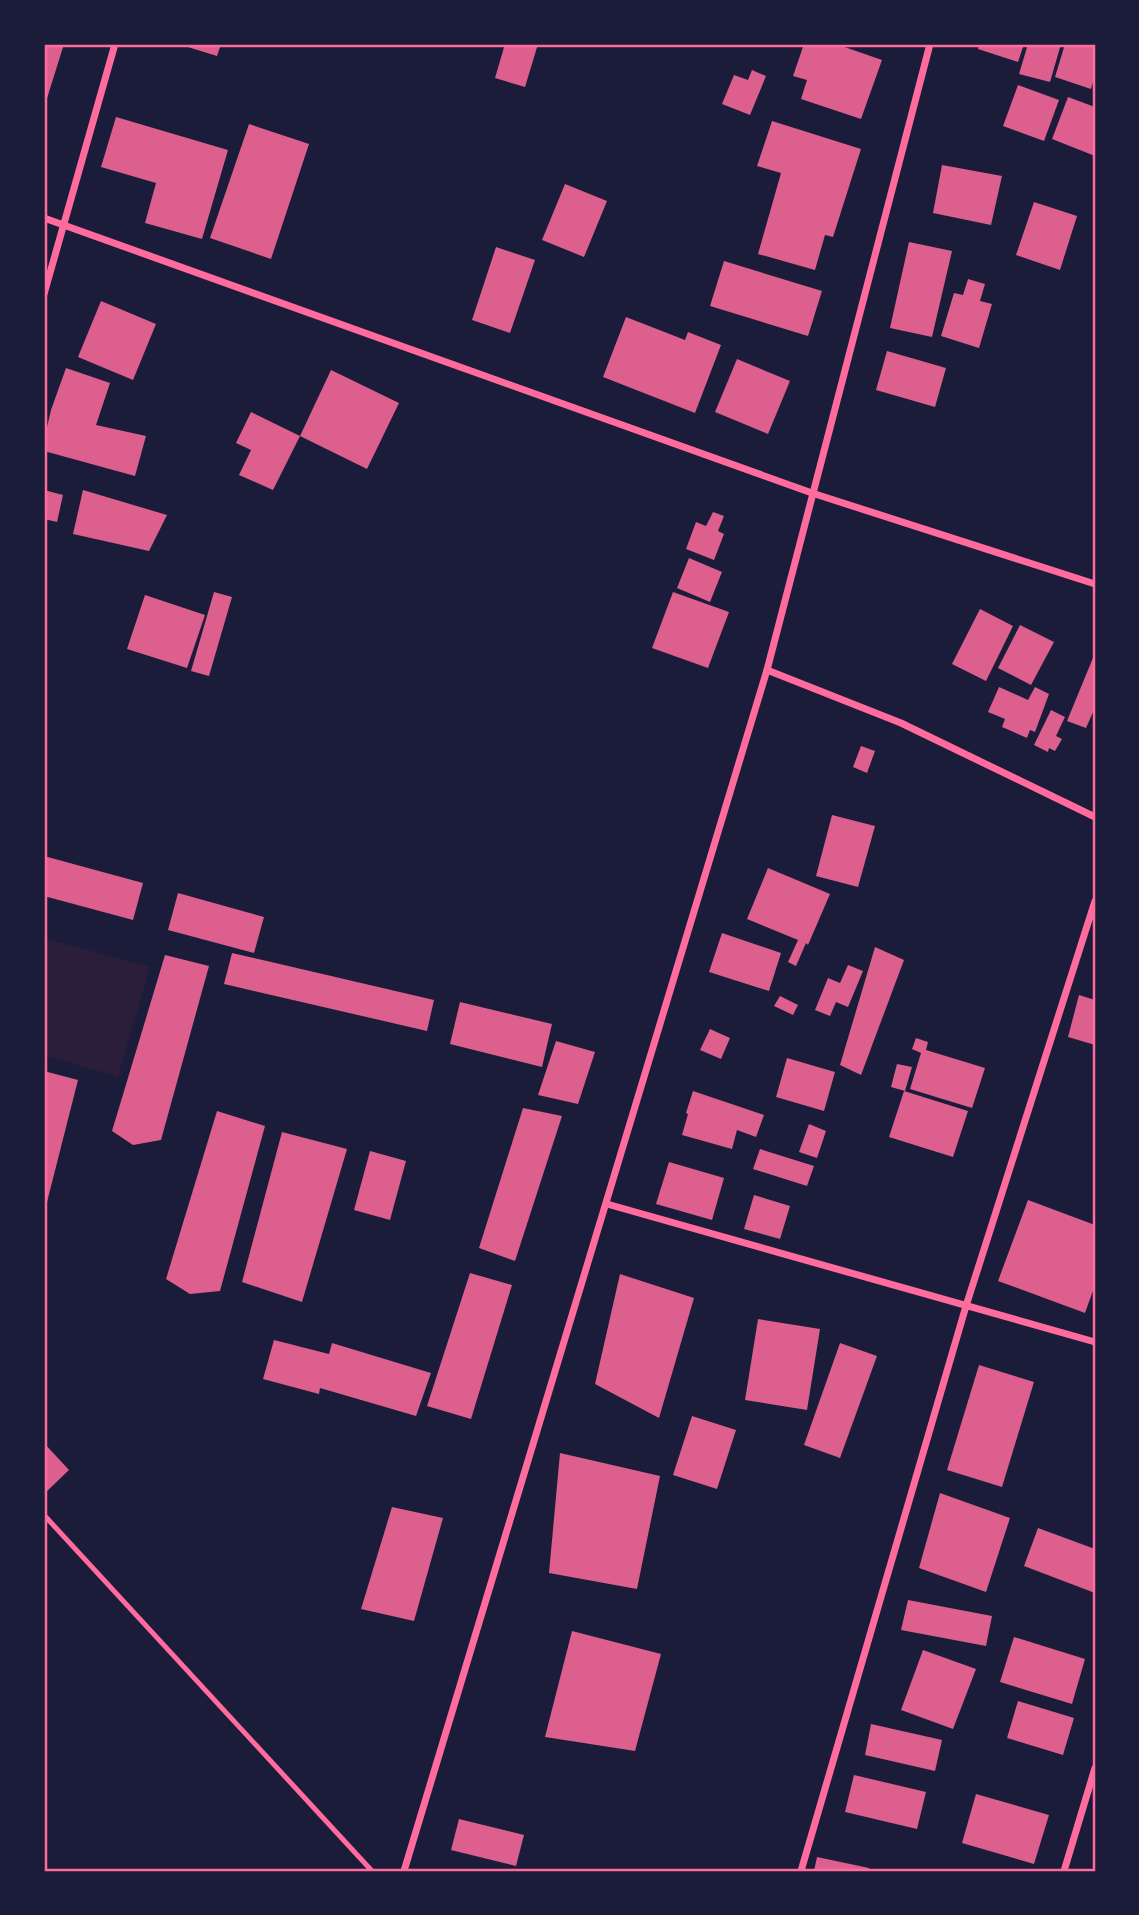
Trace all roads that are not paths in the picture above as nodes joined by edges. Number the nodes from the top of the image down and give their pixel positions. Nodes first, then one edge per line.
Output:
1 (115, 44) edge
2 (930, 44) edge
3 (44, 218) edge
4 (64, 226) junction
5 (44, 294) edge
6 (812, 493) junction
7 (1095, 584) edge
8 (767, 670) junction
9 (1095, 817) edge
10 (1095, 901) edge
11 (607, 1204) junction
12 (966, 1306) junction
13 (1095, 1342) edge
14 (44, 1515) edge
15 (1095, 1768) edge
16 (372, 1871) edge
17 (404, 1871) edge
18 (801, 1871) edge
19 (1064, 1871) edge

1 - 4 street
2 - 6 street
3 - 4 street
4 - 5 street
4 - 6 street
6 - 7 street
6 - 8 street
8 - 9 street
8 - 11 street
10 - 12 street
11 - 12 street
11 - 17 street
12 - 13 street
12 - 18 street
14 - 16 lane
15 - 19 street

